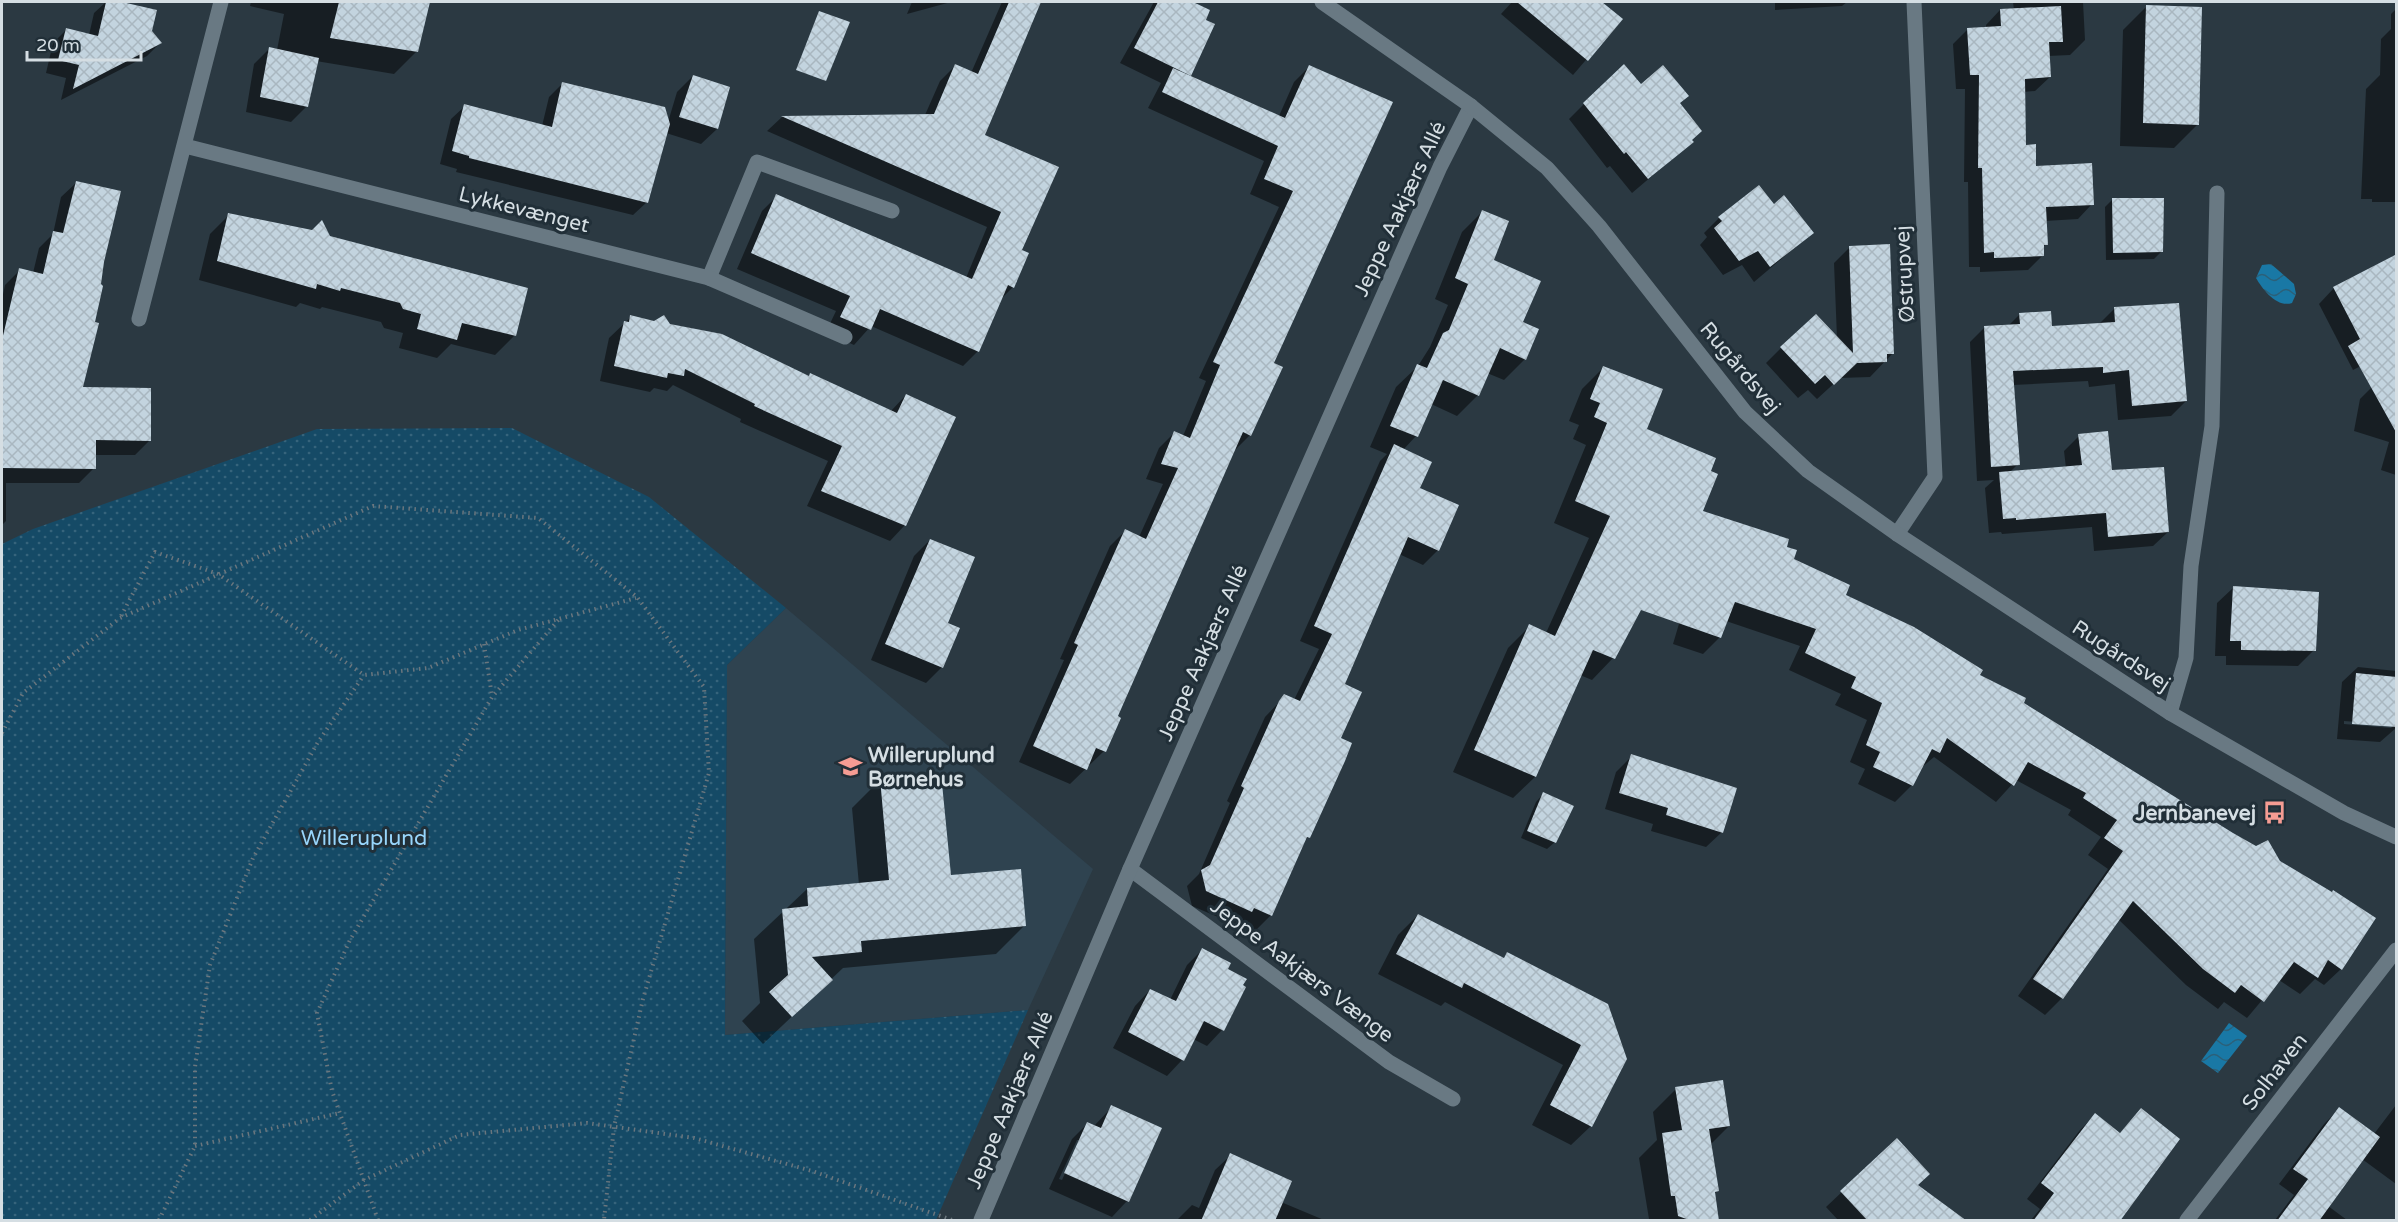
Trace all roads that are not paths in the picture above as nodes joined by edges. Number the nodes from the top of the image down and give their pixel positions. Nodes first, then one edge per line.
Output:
1 (221, 2) edge
2 (1322, 2) edge
3 (1914, 2) edge
4 (1471, 106) junction
5 (185, 146) junction
6 (2217, 193) dead end
7 (892, 211) dead end
8 (709, 278) junction
9 (139, 319) dead end
10 (845, 337) dead end
11 (1897, 534) junction
12 (2170, 713) junction
13 (2397, 837) edge
14 (1130, 869) junction
15 (2397, 950) edge
16 (1453, 1098) dead end
17 (981, 1221) edge
18 (2187, 1221) edge

1 - 5 street
2 - 4 street, Rugårdsvej
3 - 11 street, Østrupvej
4 - 11 street, Rugårdsvej
4 - 14 street, Jeppe Aakjærs Allé
5 - 8 street, Lykkevænget
5 - 9 street
6 - 12 street, Rugårdsvej
7 - 8 street
8 - 10 street, Lykkevænget
11 - 12 street, Rugårdsvej
12 - 13 street, Rugårdsvej
14 - 16 street, Jeppe Aakjærs Vænge
14 - 17 street, Jeppe Aakjærs Allé
15 - 18 street, Solhaven

